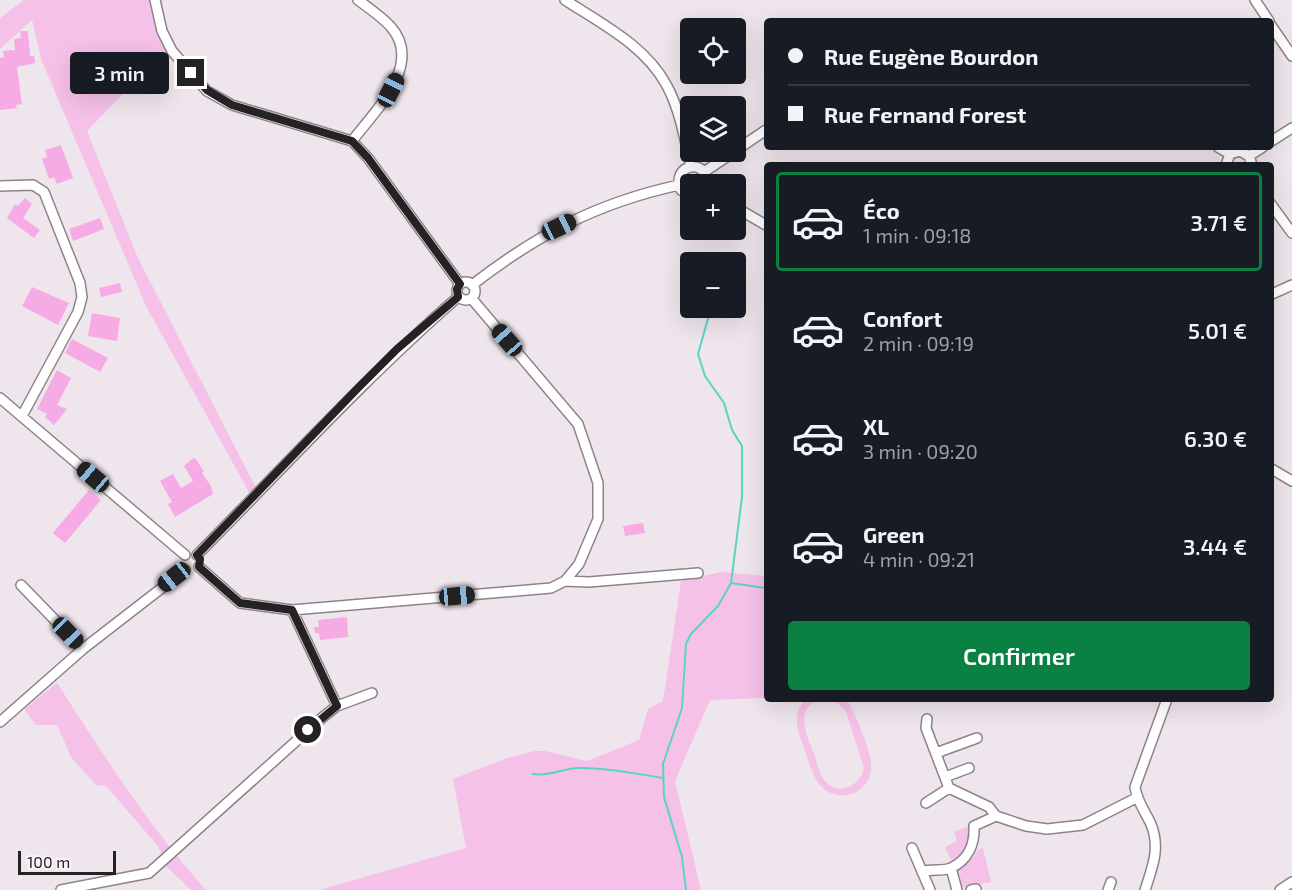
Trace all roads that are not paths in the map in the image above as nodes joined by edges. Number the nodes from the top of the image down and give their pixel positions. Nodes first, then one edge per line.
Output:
1 (155, 0) edge
2 (358, 0) edge
3 (565, 0) edge
4 (1255, 0) edge
5 (1267, 18) edge
6 (1274, 28) edge
7 (1292, 57) edge
8 (1292, 128) edge
9 (764, 131) edge
10 (1274, 139) edge
11 (352, 141) junction
12 (746, 144) edge
13 (1223, 150) edge
14 (1230, 154) junction
15 (1251, 160) edge
16 (719, 162) edge
17 (1227, 162) edge
18 (691, 167) junction
19 (704, 172) joint
20 (679, 185) joint
21 (0, 186) edge
22 (1274, 208) edge
23 (746, 213) edge
24 (764, 224) edge
25 (1292, 233) edge
26 (460, 284) junction
27 (472, 285) junction
28 (1292, 285) edge
29 (1274, 293) edge
30 (458, 297) junction
31 (472, 299) junction
32 (0, 398) edge
33 (22, 416) junction
34 (1274, 470) edge
35 (1292, 481) edge
36 (185, 555) junction
37 (197, 555) junction
38 (199, 567) junction
39 (185, 570) junction
40 (698, 573) dead end
41 (565, 580) junction
42 (21, 585) dead end
43 (292, 610) junction
44 (83, 649) junction
45 (372, 693) dead end
46 (1166, 702) edge
47 (337, 706) junction
48 (927, 719) dead end
49 (0, 722) edge
50 (976, 738) dead end
51 (936, 753) junction
52 (969, 768) dead end
53 (945, 777) junction
54 (949, 788) junction
55 (1136, 798) junction
56 (926, 803) dead end
57 (996, 816) junction
58 (912, 848) dead end
59 (951, 868) junction
60 (922, 872) junction
61 (1292, 882) edge
62 (88, 888) edge
63 (62, 890) edge
64 (930, 890) edge
65 (957, 890) edge
66 (1144, 890) edge
67 (1280, 890) edge

1 - 11 street
2 - 11 street
3 - 18 street
4 - 5 street
6 - 7 street
8 - 10 street
9 - 12 street
11 - 26 street
13 - 14 street
14 - 15 street
14 - 17 street
16 - 19 street
18 - 19 street
18 - 20 street
20 - 27 street
21 - 33 street
22 - 25 street
23 - 24 street
26 - 27 street
26 - 30 street
27 - 31 street
28 - 29 street
30 - 31 street
30 - 37 street
31 - 41 street
32 - 33 street
33 - 36 street
34 - 35 street
36 - 37 street
36 - 39 street
37 - 38 street
38 - 39 street
38 - 43 street
39 - 44 street
40 - 41 street
41 - 43 street
42 - 44 street
43 - 47 street
44 - 49 street
45 - 47 street
46 - 55 street
47 - 62 street
48 - 51 street
50 - 51 street
51 - 53 street
52 - 53 street
53 - 54 street
54 - 56 street
54 - 57 street
55 - 57 street
55 - 66 street
57 - 59 street
58 - 60 street
59 - 60 street
59 - 65 street
60 - 64 street
61 - 67 street
62 - 63 street

